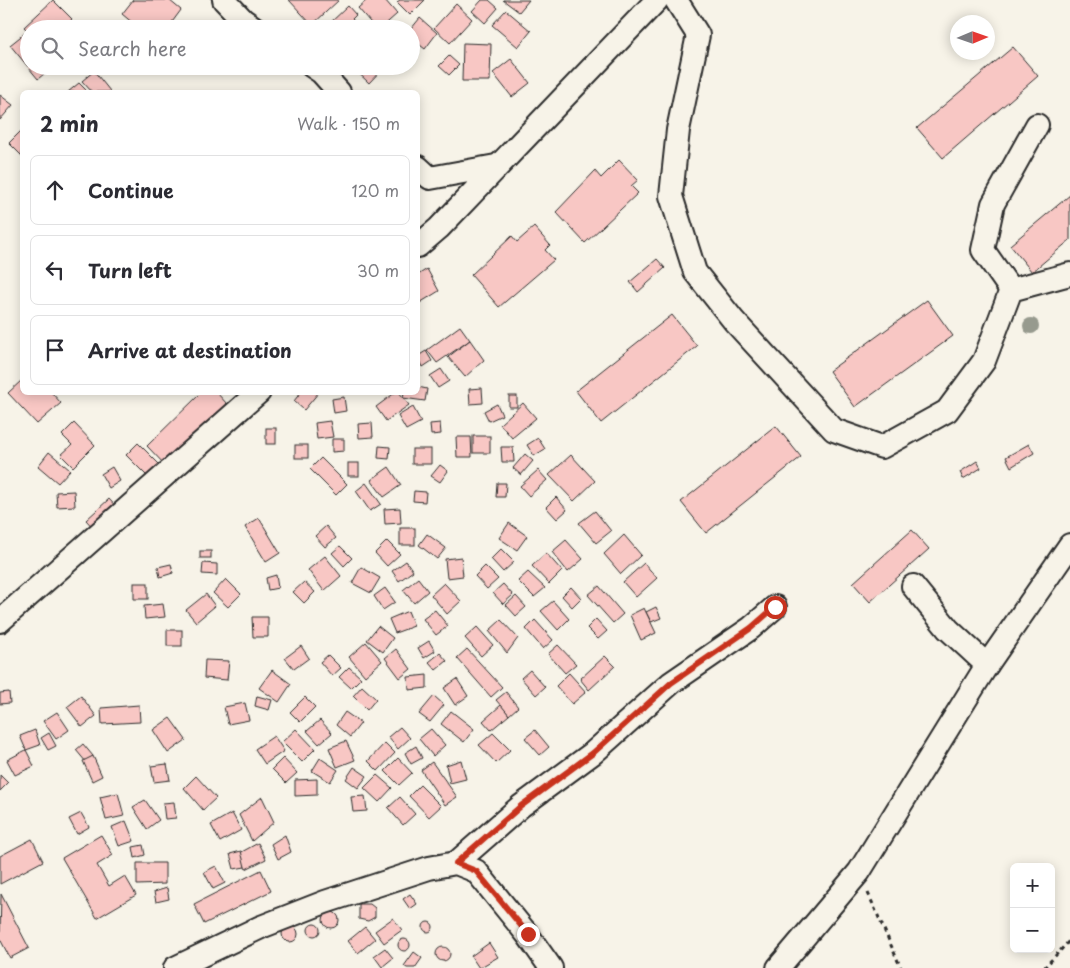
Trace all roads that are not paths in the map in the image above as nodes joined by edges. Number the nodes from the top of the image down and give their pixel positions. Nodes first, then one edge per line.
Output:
1 (224, 0) edge
2 (657, 0) edge
3 (676, 0) edge
4 (244, 20) edge
5 (323, 75) edge
6 (337, 90) edge
7 (1037, 125) dead end
8 (496, 166) junction
9 (420, 169) edge
10 (420, 244) edge
11 (1070, 274) edge
12 (1011, 290) junction
13 (256, 395) edge
14 (1070, 545) edge
15 (913, 586) dead end
16 (775, 607) dead end
17 (0, 621) edge
18 (987, 665) junction
19 (456, 863) junction
20 (175, 968) edge
21 (551, 968) edge
22 (778, 968) edge

1 - 4 street
2 - 8 street
3 - 12 street
5 - 6 street
7 - 12 street
8 - 9 street
8 - 10 street
11 - 12 street
13 - 17 street
14 - 18 street
15 - 18 street
16 - 19 street
18 - 22 street
19 - 20 street
19 - 21 street

